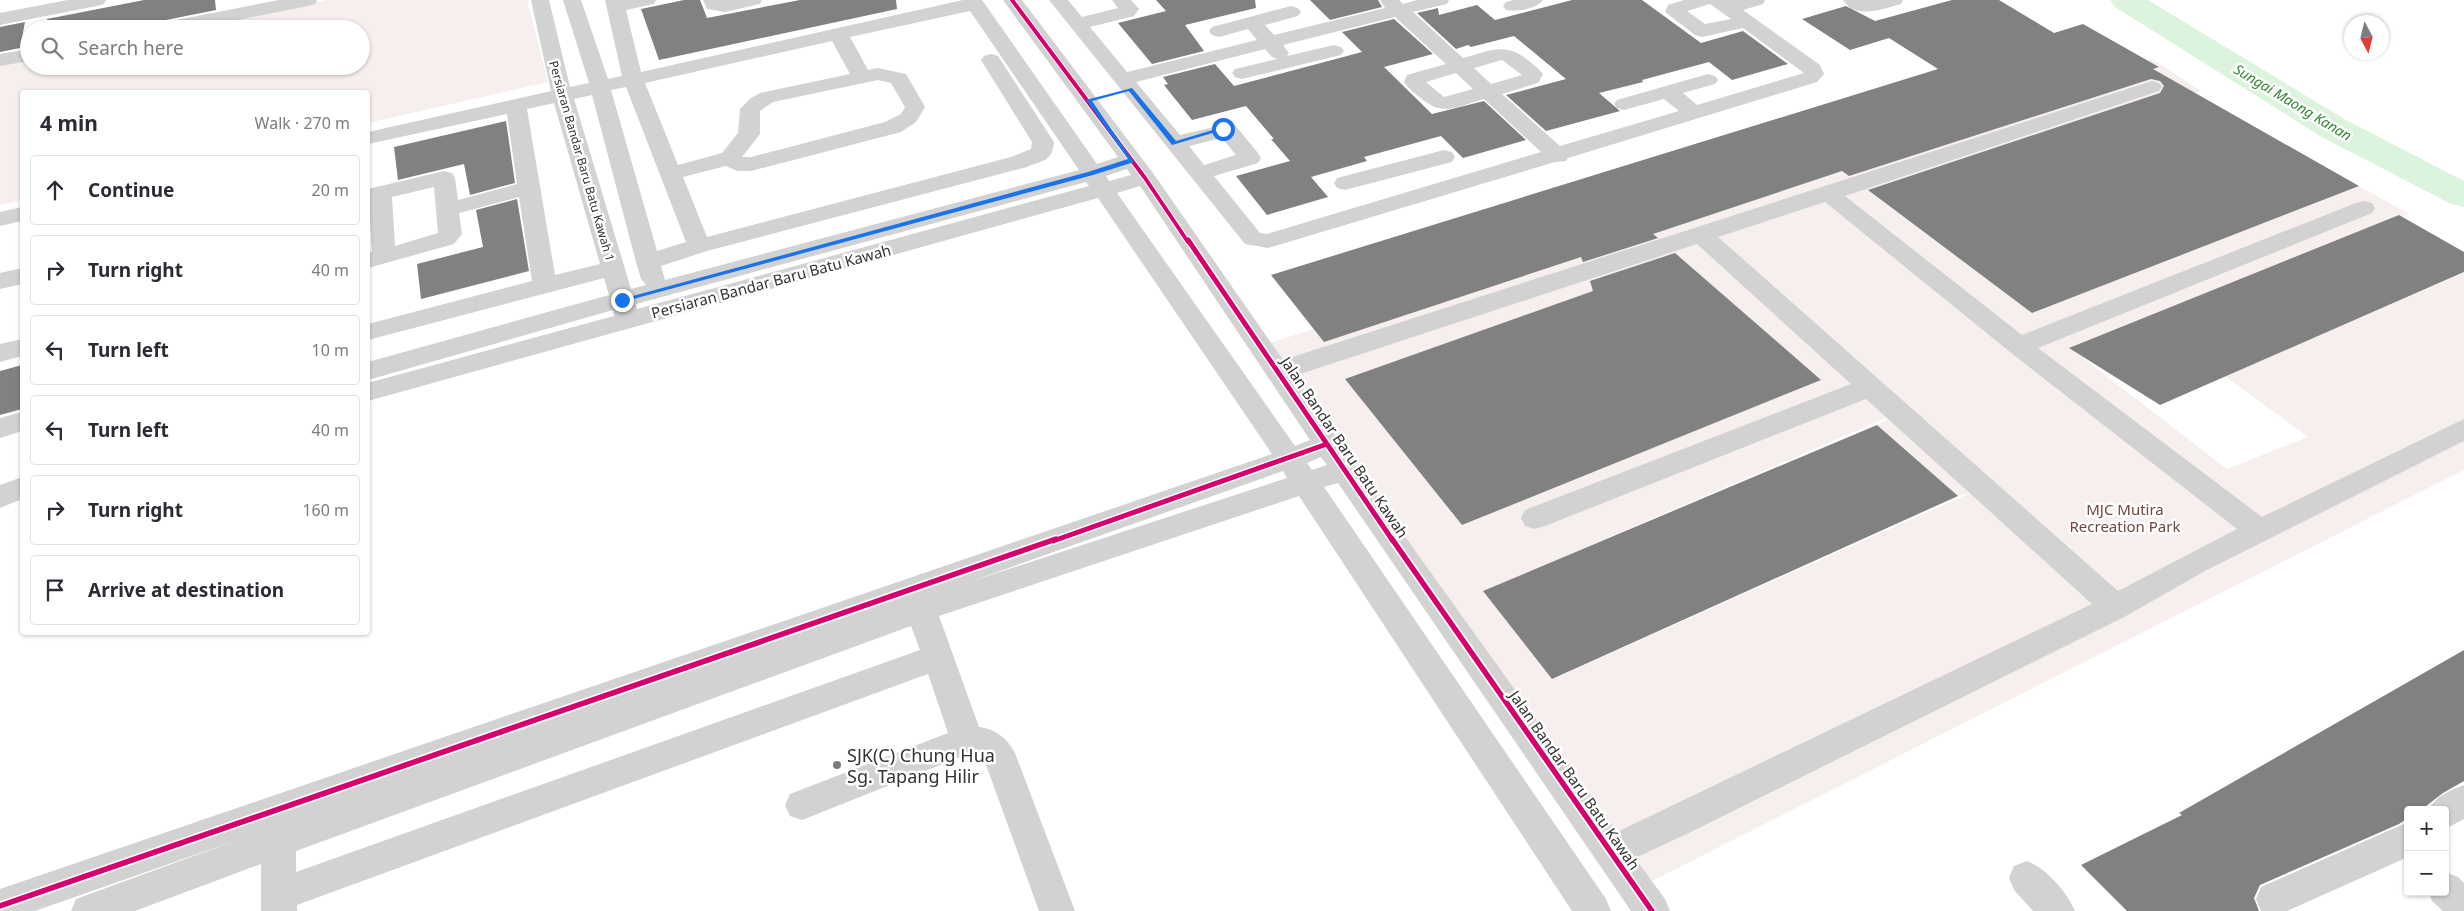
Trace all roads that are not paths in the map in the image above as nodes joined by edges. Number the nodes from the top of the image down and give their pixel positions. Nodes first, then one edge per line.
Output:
1 (96, 0) edge
2 (205, 0) edge
3 (308, 0) edge
4 (540, 0) edge
5 (572, 0) edge
6 (647, 0) edge
7 (712, 0) edge
8 (753, 0) edge
9 (1012, 0) edge
10 (1060, 0) edge
11 (1121, 0) edge
12 (1440, 0) edge
13 (1534, 0) edge
14 (1703, 0) edge
15 (1852, 0) edge
16 (1894, 0) edge
17 (64, 3) edge
18 (615, 3) edge
19 (964, 3) edge
20 (1393, 5) edge
21 (1741, 5) edge
22 (1513, 6) dead end
23 (9, 12) edge
24 (1291, 12) dead end
25 (203, 20) joint
26 (1252, 22) junction
27 (1078, 24) junction
28 (1219, 31) dead end
29 (838, 34) junction
30 (1270, 42) junction
31 (1334, 51) dead end
32 (20, 57) edge
33 (0, 60) edge
34 (1287, 62) junction
35 (1459, 66) junction
36 (1242, 73) dead end
37 (862, 76) junction
38 (633, 80) junction
39 (1072, 80) junction
40 (1708, 80) dead end
41 (600, 87) junction
42 (2152, 87) dead end
43 (1112, 88) junction
44 (1668, 91) junction
45 (1488, 92) junction
46 (562, 95) junction
47 (1624, 104) dead end
48 (516, 106) junction
49 (1694, 114) junction
50 (370, 138) edge
51 (1174, 143) junction
52 (1558, 156) junction
53 (1444, 157) dead end
54 (730, 158) junction
55 (1138, 169) junction
56 (1394, 170) junction
57 (671, 173) junction
58 (1200, 174) junction
59 (1096, 182) junction
60 (1345, 184) dead end
61 (529, 188) junction
62 (374, 194) edge
63 (1828, 194) junction
64 (1416, 197) junction
65 (2364, 208) dead end
66 (448, 209) junction
67 (20, 214) edge
68 (0, 218) edge
69 (1700, 234) junction
70 (699, 246) junction
71 (376, 259) edge
72 (648, 262) junction
73 (612, 268) junction
74 (20, 276) edge
75 (0, 281) edge
76 (545, 286) junction
77 (658, 301) junction
78 (625, 310) junction
79 (370, 331) edge
80 (2019, 346) junction
81 (20, 348) edge
82 (0, 353) edge
83 (370, 371) edge
84 (1279, 371) junction
85 (1870, 387) junction
86 (370, 391) edge
87 (20, 423) edge
88 (0, 428) edge
89 (2464, 429) edge
90 (1327, 444) junction
91 (1344, 470) junction
92 (1297, 472) junction
93 (1536, 518) dead end
94 (2260, 531) junction
95 (2115, 607) junction
96 (921, 610) junction
97 (938, 656) junction
98 (967, 740) junction
99 (2464, 800) edge
100 (802, 805) dead end
101 (2449, 810) edge
102 (278, 840) junction
103 (2404, 846) edge
104 (1610, 852) junction
105 (2027, 878) dead end
106 (2449, 893) edge
107 (2274, 899) dead end
108 (279, 903) edge
109 (0, 906) edge
110 (2464, 906) edge
111 (89, 911) edge
112 (1057, 911) edge
113 (1593, 911) edge
114 (1652, 911) edge
115 (2058, 911) edge

1 - 17 street
2 - 25 street
3 - 25 street
4 - 46 street, Persiaran Bandar Baru Batu Kawah 1
5 - 41 street
6 - 18 street
7 - 8 street
9 - 39 street, Jalan Bandar Baru Batu Kawah
10 - 27 street
11 - 27 street
12 - 20 street
13 - 22 street
14 - 21 street
15 - 16 street
17 - 23 street
18 - 38 street
19 - 29 street
19 - 59 street
19 - 70 street
20 - 30 street
20 - 35 street
21 - 49 street
24 - 26 street
26 - 28 street
26 - 30 street
27 - 43 street
29 - 37 street
29 - 38 street
30 - 34 street
30 - 43 street
31 - 34 street
32 - 33 street
34 - 36 street
35 - 45 street
35 - 45 street
35 - 45 street
37 - 54 street
37 - 54 street
38 - 41 street
38 - 57 street
39 - 43 street, Jalan Bandar Baru Batu Kawah
39 - 43 street
40 - 44 street
41 - 46 street
41 - 72 street
42 - 63 street
43 - 51 street
43 - 55 street, Jalan Bandar Baru Batu Kawah
44 - 47 street
44 - 49 street
45 - 52 street
46 - 48 street
46 - 73 street, Persiaran Bandar Baru Batu Kawah 1
48 - 50 street
48 - 61 street
49 - 52 street
51 - 58 street
51 - 58 street
52 - 64 street
53 - 56 street
54 - 57 street
55 - 59 street, Persiaran Bandar Baru Batu Kawah
55 - 84 street, Jalan Bandar Baru Batu Kawah
56 - 60 street
56 - 64 street
57 - 70 street
58 - 64 street
59 - 77 street, Persiaran Bandar Baru Batu Kawah
59 - 92 street
61 - 66 street
61 - 76 street
62 - 66 street
62 - 71 street
63 - 69 street
63 - 80 street
65 - 80 street
66 - 71 street
67 - 68 street
69 - 84 street
69 - 85 street
70 - 72 street
72 - 77 street
73 - 76 street
73 - 78 street, Persiaran Bandar Baru Batu Kawah 1
74 - 75 street
76 - 79 street
77 - 78 street, Persiaran Bandar Baru Batu Kawah
78 - 83 street, Persiaran Bandar Baru Batu Kawah
78 - 86 street, Persiaran Bandar Baru Batu Kawah
80 - 94 street
81 - 82 street
84 - 90 street, Jalan Bandar Baru Batu Kawah
85 - 93 street
85 - 95 street
87 - 88 street
89 - 94 street
90 - 91 street, Jalan Bandar Baru Batu Kawah
90 - 92 street
91 - 92 street
91 - 104 street, Jalan Bandar Baru Batu Kawah
92 - 96 street
92 - 109 street
92 - 113 street
94 - 95 street
95 - 104 street
96 - 97 street
96 - 102 street
97 - 98 street
97 - 108 street
98 - 100 street
98 - 112 street
99 - 101 street
102 - 108 street
102 - 111 street
103 - 107 street
104 - 114 street, Jalan Bandar Baru Batu Kawah
105 - 115 street
106 - 110 street

